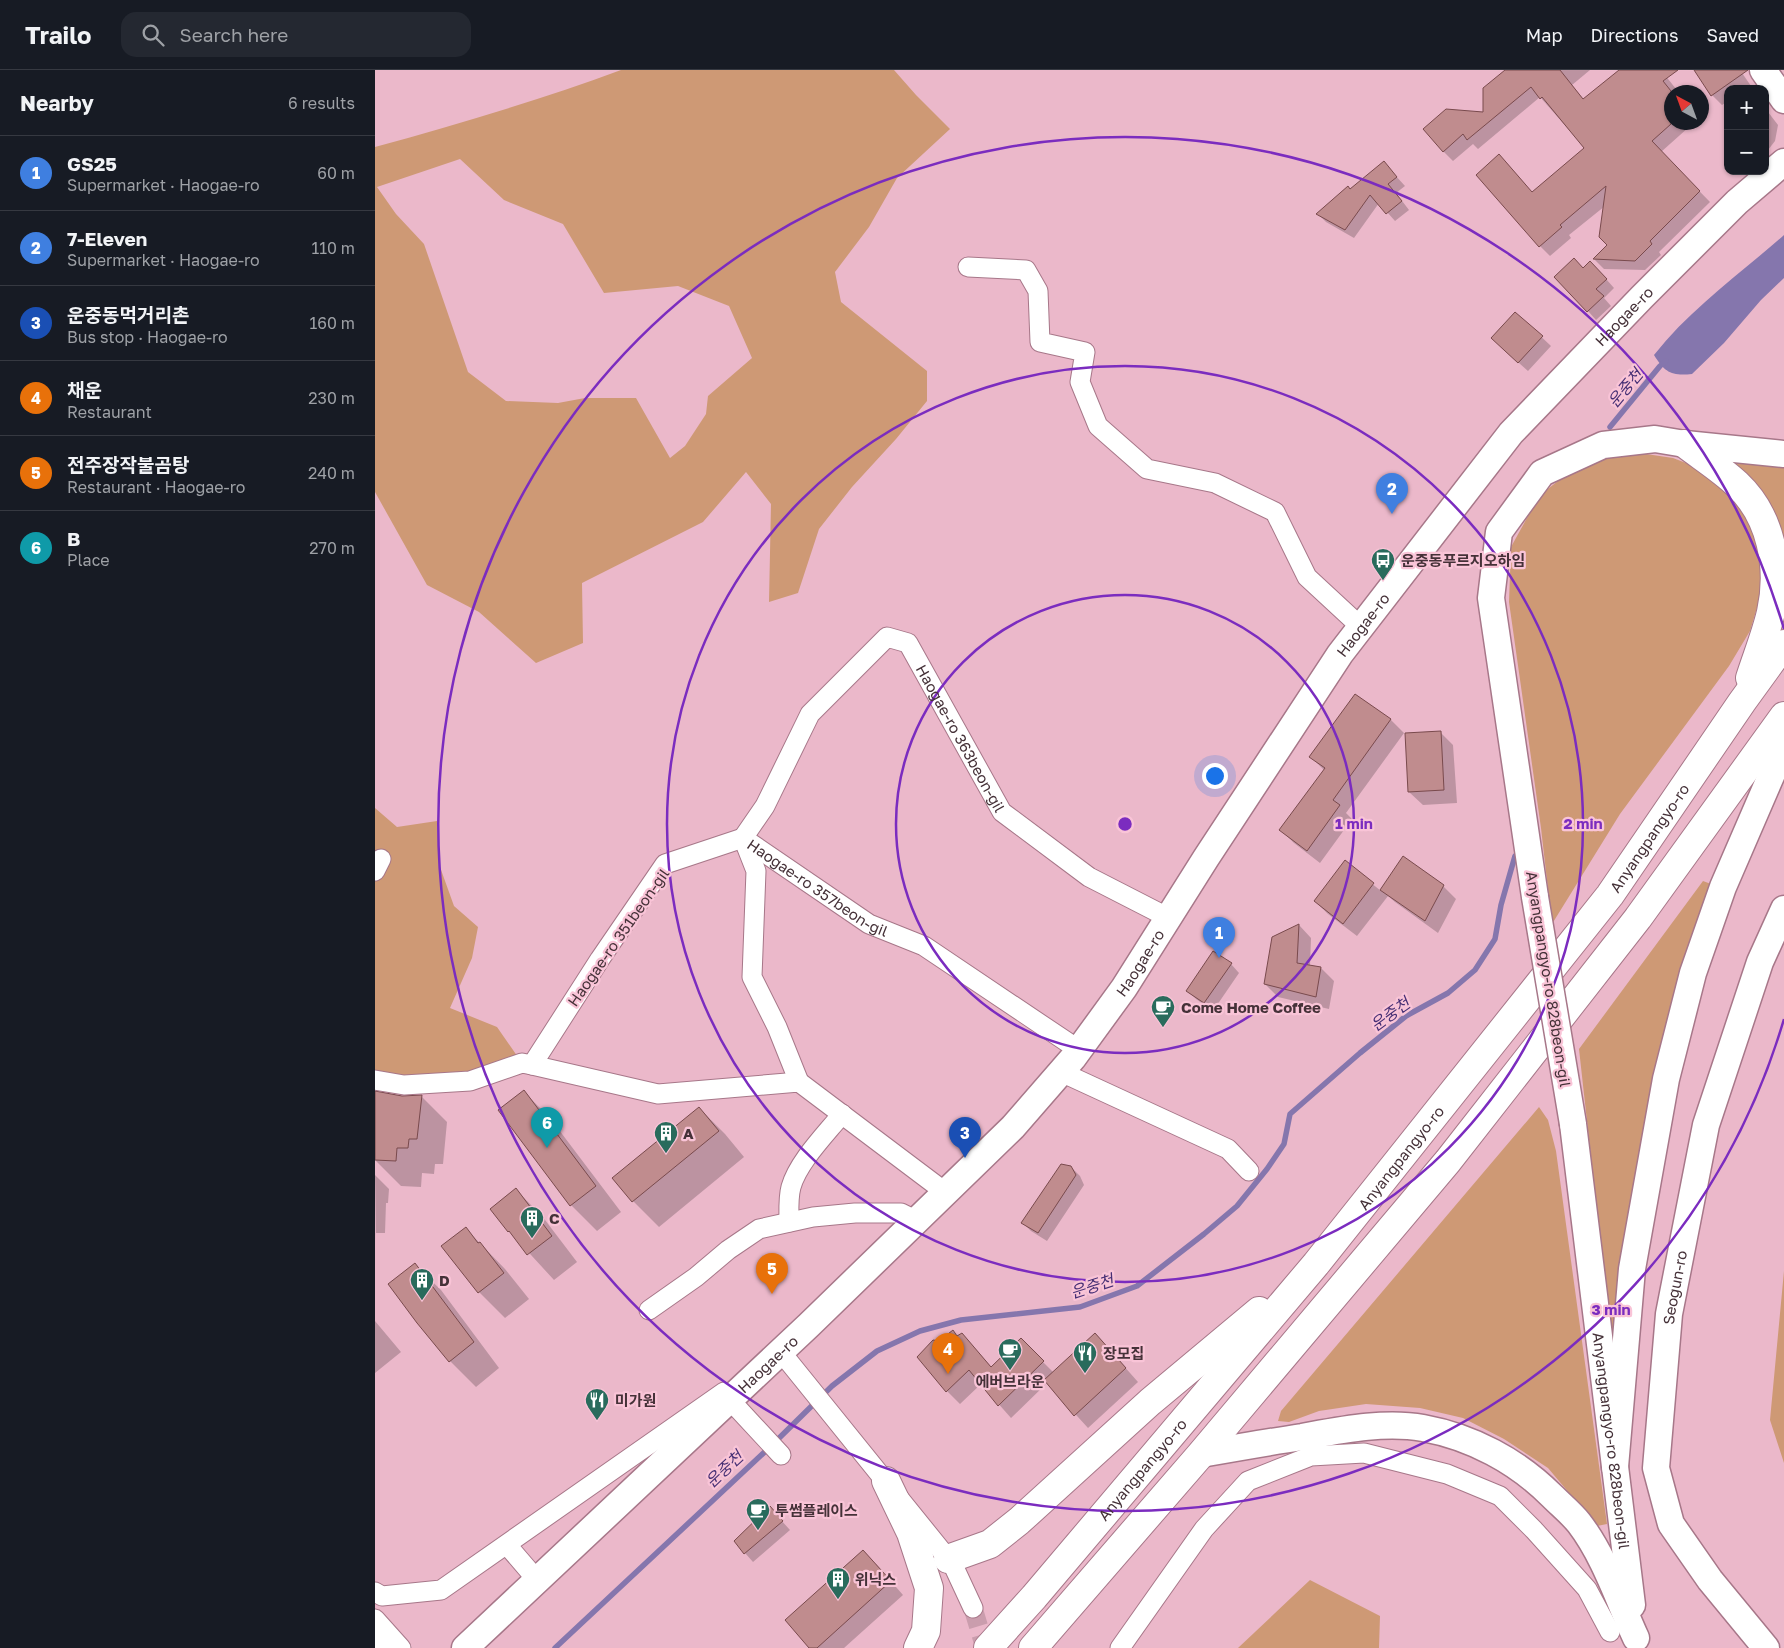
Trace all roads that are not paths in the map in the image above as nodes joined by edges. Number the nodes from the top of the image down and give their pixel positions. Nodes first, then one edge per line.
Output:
1 (1763, 70) edge
2 (1784, 100) edge
3 (1784, 162) edge
4 (968, 268) dead end
5 (1685, 444) junction
6 (1784, 454) edge
7 (1361, 627) junction
8 (887, 637) joint
9 (1784, 644) edge
10 (1742, 702) junction
11 (1784, 716) edge
12 (1784, 746) edge
13 (743, 838) junction
14 (1784, 908) edge
15 (1169, 918) junction
16 (1079, 1050) junction
17 (532, 1065) junction
18 (1061, 1072) junction
19 (375, 1080) edge
20 (799, 1082) junction
21 (842, 1114) junction
22 (1249, 1171) dead end
23 (945, 1192) junction
24 (917, 1221) junction
25 (789, 1222) junction
26 (1316, 1264) junction
27 (649, 1310) dead end
28 (781, 1352) junction
29 (730, 1400) junction
30 (1201, 1454) junction
31 (781, 1455) dead end
32 (1615, 1467) junction
33 (887, 1481) junction
34 (507, 1544) junction
35 (948, 1559) junction
36 (537, 1580) junction
37 (375, 1592) edge
38 (973, 1608) tunnel mouth
39 (375, 1619) edge
40 (1610, 1632) dead end
41 (375, 1638) edge
42 (1637, 1643) edge
43 (381, 1648) edge
44 (401, 1648) edge
45 (465, 1648) edge
46 (918, 1648) edge
47 (988, 1648) edge
48 (1033, 1648) edge
49 (1121, 1648) edge
50 (1766, 1648) edge

1 - 2 street
3 - 7 street, Haogae-ro
4 - 7 street
5 - 6 street, Anyangpangyo-ro 828beon-gil
5 - 10 main road
5 - 32 street, Anyangpangyo-ro 828beon-gil, bridge
7 - 15 street, Haogae-ro
8 - 13 street, Haogae-ro 357beon-gil
8 - 15 street, Haogae-ro 363beon-gil
9 - 10 main road, Anyangpangyo-ro
10 - 26 main road, Anyangpangyo-ro
11 - 30 main road
12 - 32 street
13 - 16 street, Haogae-ro 357beon-gil
13 - 17 street, Haogae-ro 351beon-gil
13 - 20 street
14 - 50 street, Seogun-ro
15 - 16 street, Haogae-ro
16 - 18 street, Haogae-ro
17 - 19 street
17 - 20 street
18 - 22 street
18 - 23 street, Haogae-ro
20 - 21 street
21 - 23 street
21 - 25 street
23 - 24 street, Haogae-ro
24 - 25 street
24 - 28 street, Haogae-ro
25 - 27 street
26 - 35 main road
26 - 47 main road, Anyangpangyo-ro
28 - 29 street, Haogae-ro
28 - 33 street
28 - 34 street
29 - 31 street
29 - 36 street, Haogae-ro
30 - 42 street
30 - 48 main road
32 - 42 street, Anyangpangyo-ro 828beon-gil
33 - 35 street
33 - 46 main road
34 - 36 street
34 - 37 street
35 - 38 street
36 - 45 street, Haogae-ro
39 - 44 street
40 - 49 street
41 - 43 street

